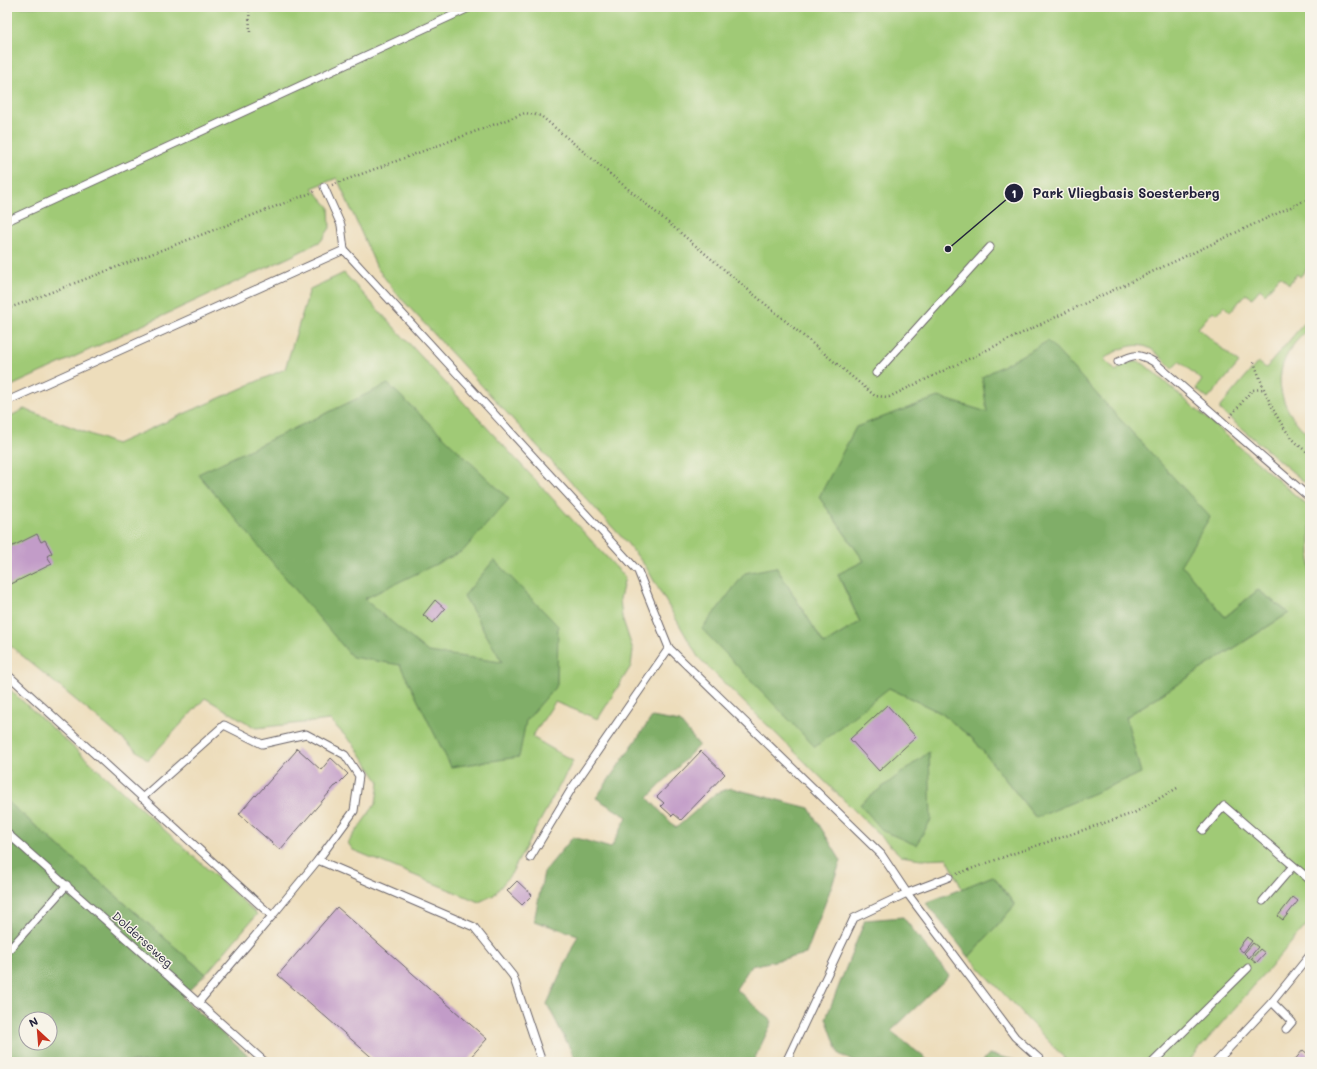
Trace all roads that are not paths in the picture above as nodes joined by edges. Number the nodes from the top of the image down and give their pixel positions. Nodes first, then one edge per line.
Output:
1 (472, 7) edge
2 (324, 187) road end
3 (7, 221) edge
4 (990, 247) dead end
5 (344, 250) junction
6 (1118, 362) dead end
7 (876, 373) dead end
8 (7, 401) edge
9 (1310, 498) edge
10 (669, 648) junction
11 (7, 674) edge
12 (142, 798) junction
13 (1203, 830) dead end
14 (7, 832) edge
15 (530, 858) dead end
16 (318, 860) junction
17 (1293, 866) junction
18 (949, 877) road end
19 (1310, 880) edge
20 (67, 885) junction
21 (907, 893) junction
22 (1263, 901) dead end
23 (272, 916) junction
24 (7, 952) edge
25 (1310, 955) edge
26 (1248, 968) dead end
27 (1272, 1002) junction
28 (198, 1003) junction
29 (1286, 1029) dead end
30 (265, 1062) edge
31 (542, 1062) edge
32 (786, 1062) edge
33 (1043, 1062) edge
34 (1153, 1062) edge
35 (1216, 1062) edge

1 - 3 lane
2 - 5 lane
4 - 7 lane
5 - 8 lane
5 - 10 lane
6 - 9 lane
10 - 15 lane
10 - 21 lane
11 - 12 lane
12 - 16 lane
12 - 23 lane
13 - 17 lane
14 - 20 lane, Dolderseweg
16 - 23 lane
16 - 31 lane
17 - 19 lane
17 - 22 lane
18 - 21 lane
20 - 24 lane
20 - 28 lane, Dolderseweg
21 - 32 lane
21 - 33 lane
23 - 28 lane
25 - 27 lane
26 - 34 lane
27 - 29 lane
27 - 35 lane
28 - 30 lane, Dolderseweg

